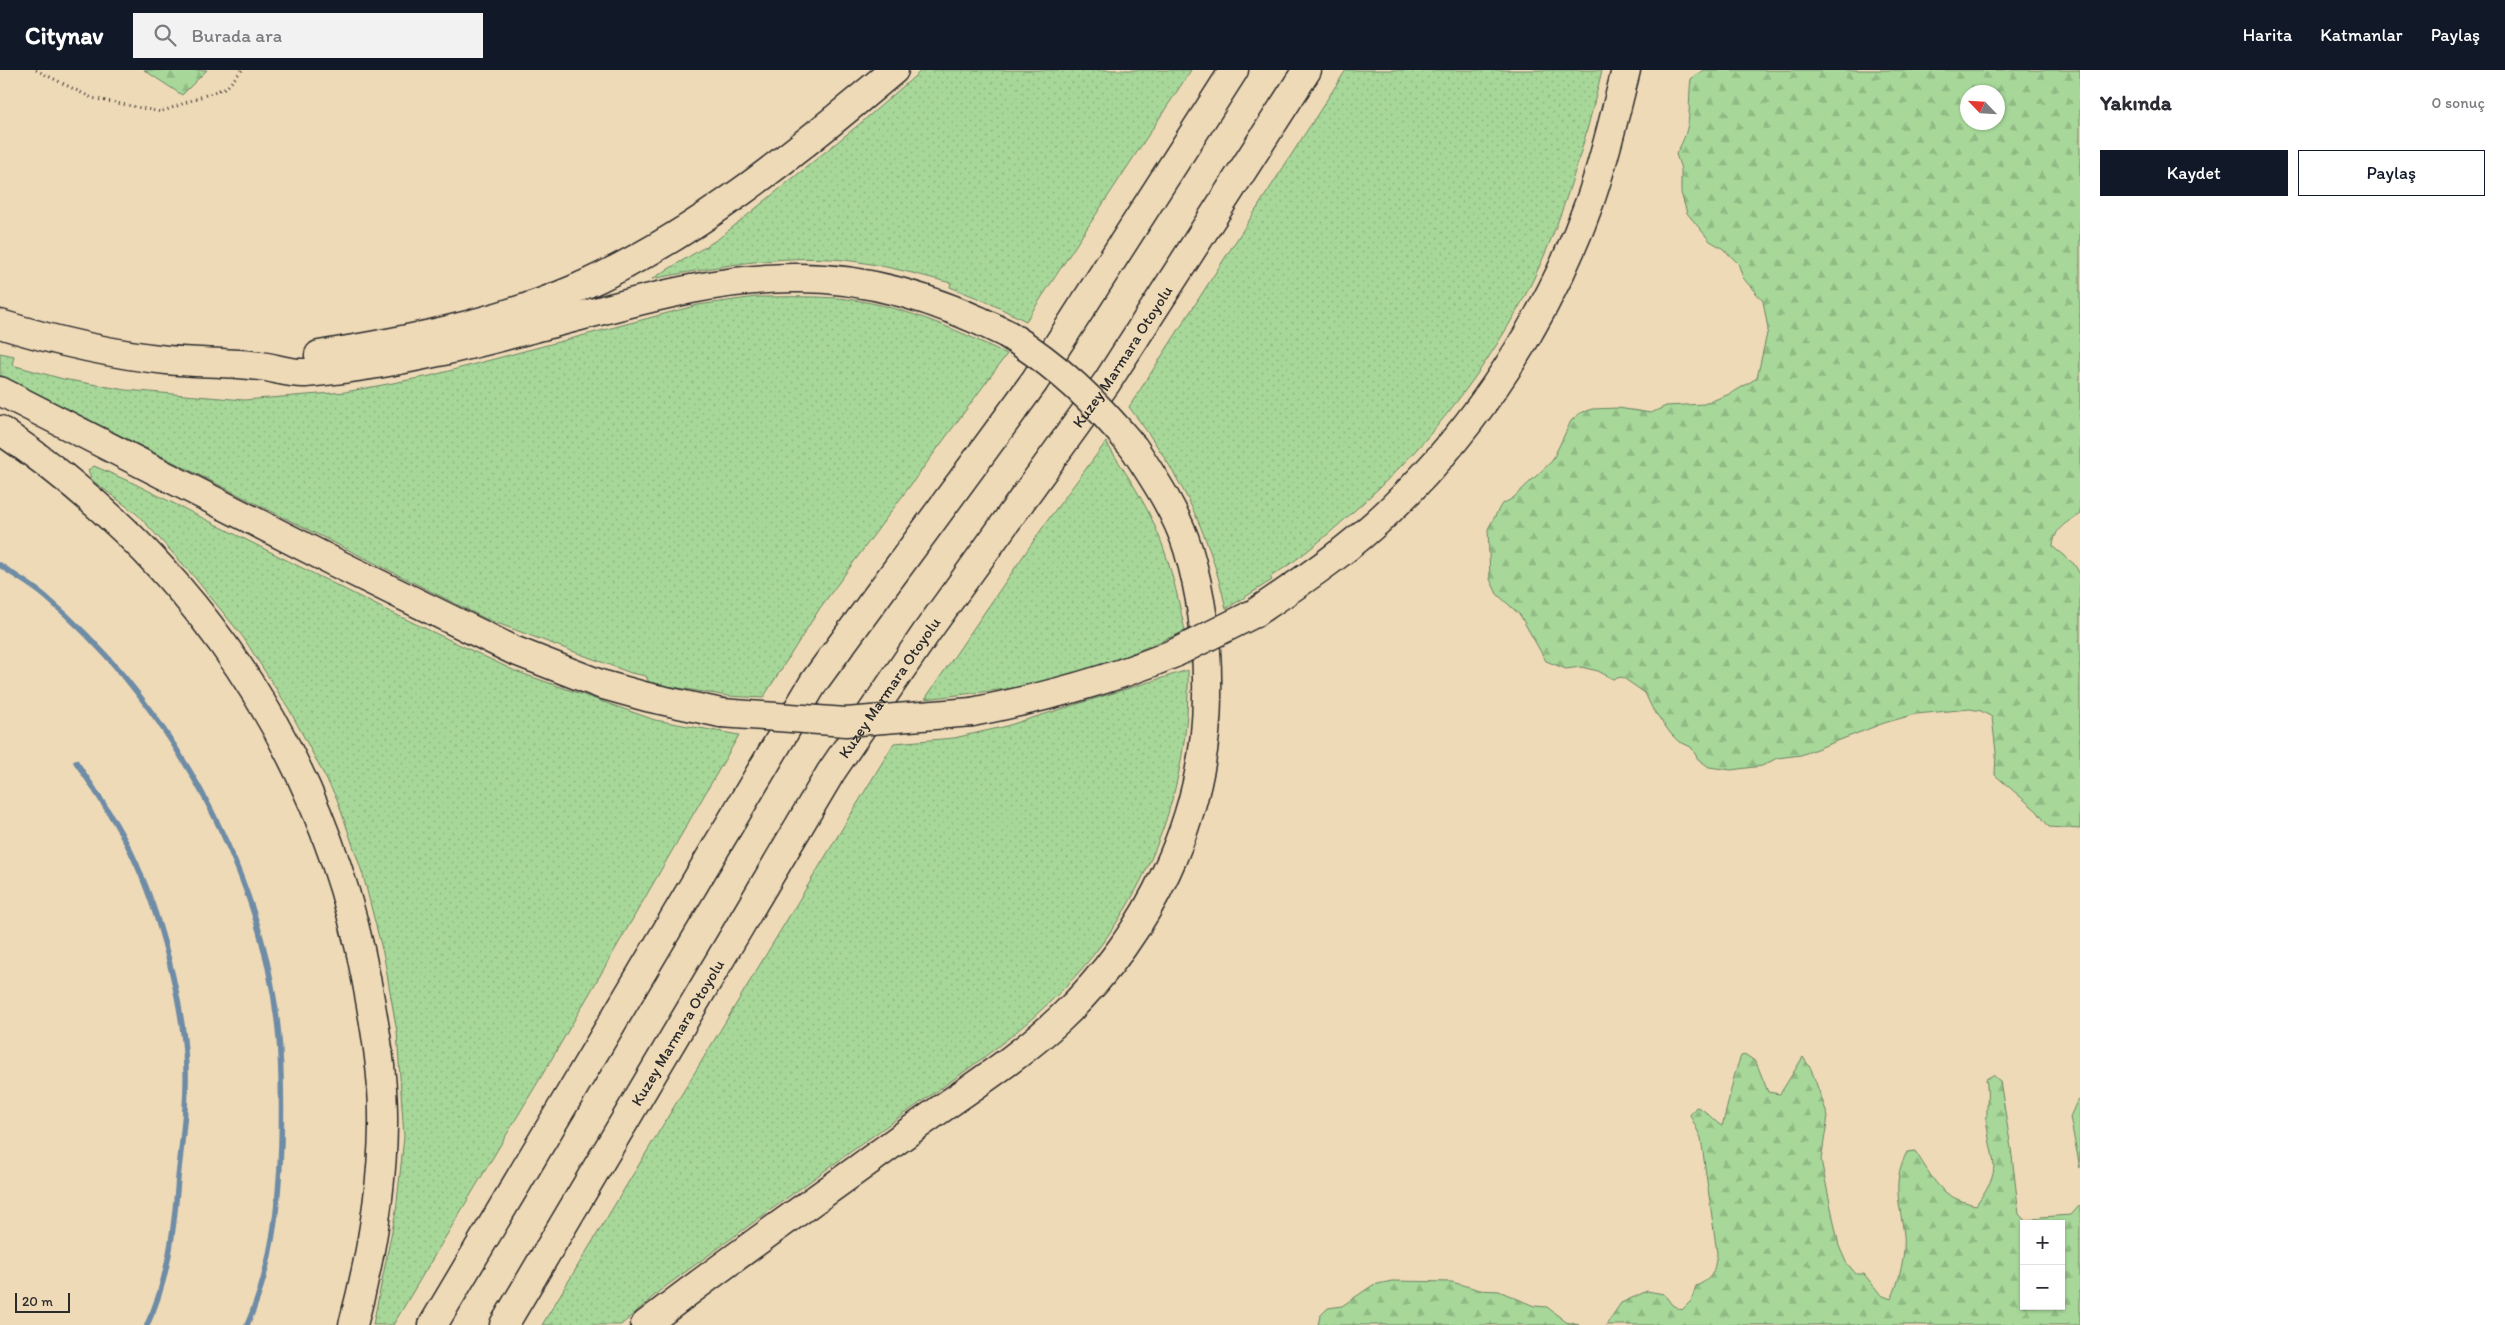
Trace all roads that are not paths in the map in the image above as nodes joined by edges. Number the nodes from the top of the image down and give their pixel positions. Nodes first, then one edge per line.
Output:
1 (894, 70) edge
2 (1234, 70) edge
3 (1307, 70) edge
4 (1626, 70) edge
5 (0, 324) edge
6 (261, 366) junction
7 (0, 391) edge
8 (0, 430) edge
9 (353, 1325) edge
10 (434, 1325) edge
11 (504, 1325) edge
12 (646, 1325) edge

1 - 6 highway
2 - 10 highway
3 - 11 highway, Kuzey Marmara Otoyolu
4 - 7 highway, bridge
5 - 6 highway
6 - 12 highway, bridge
8 - 9 highway

